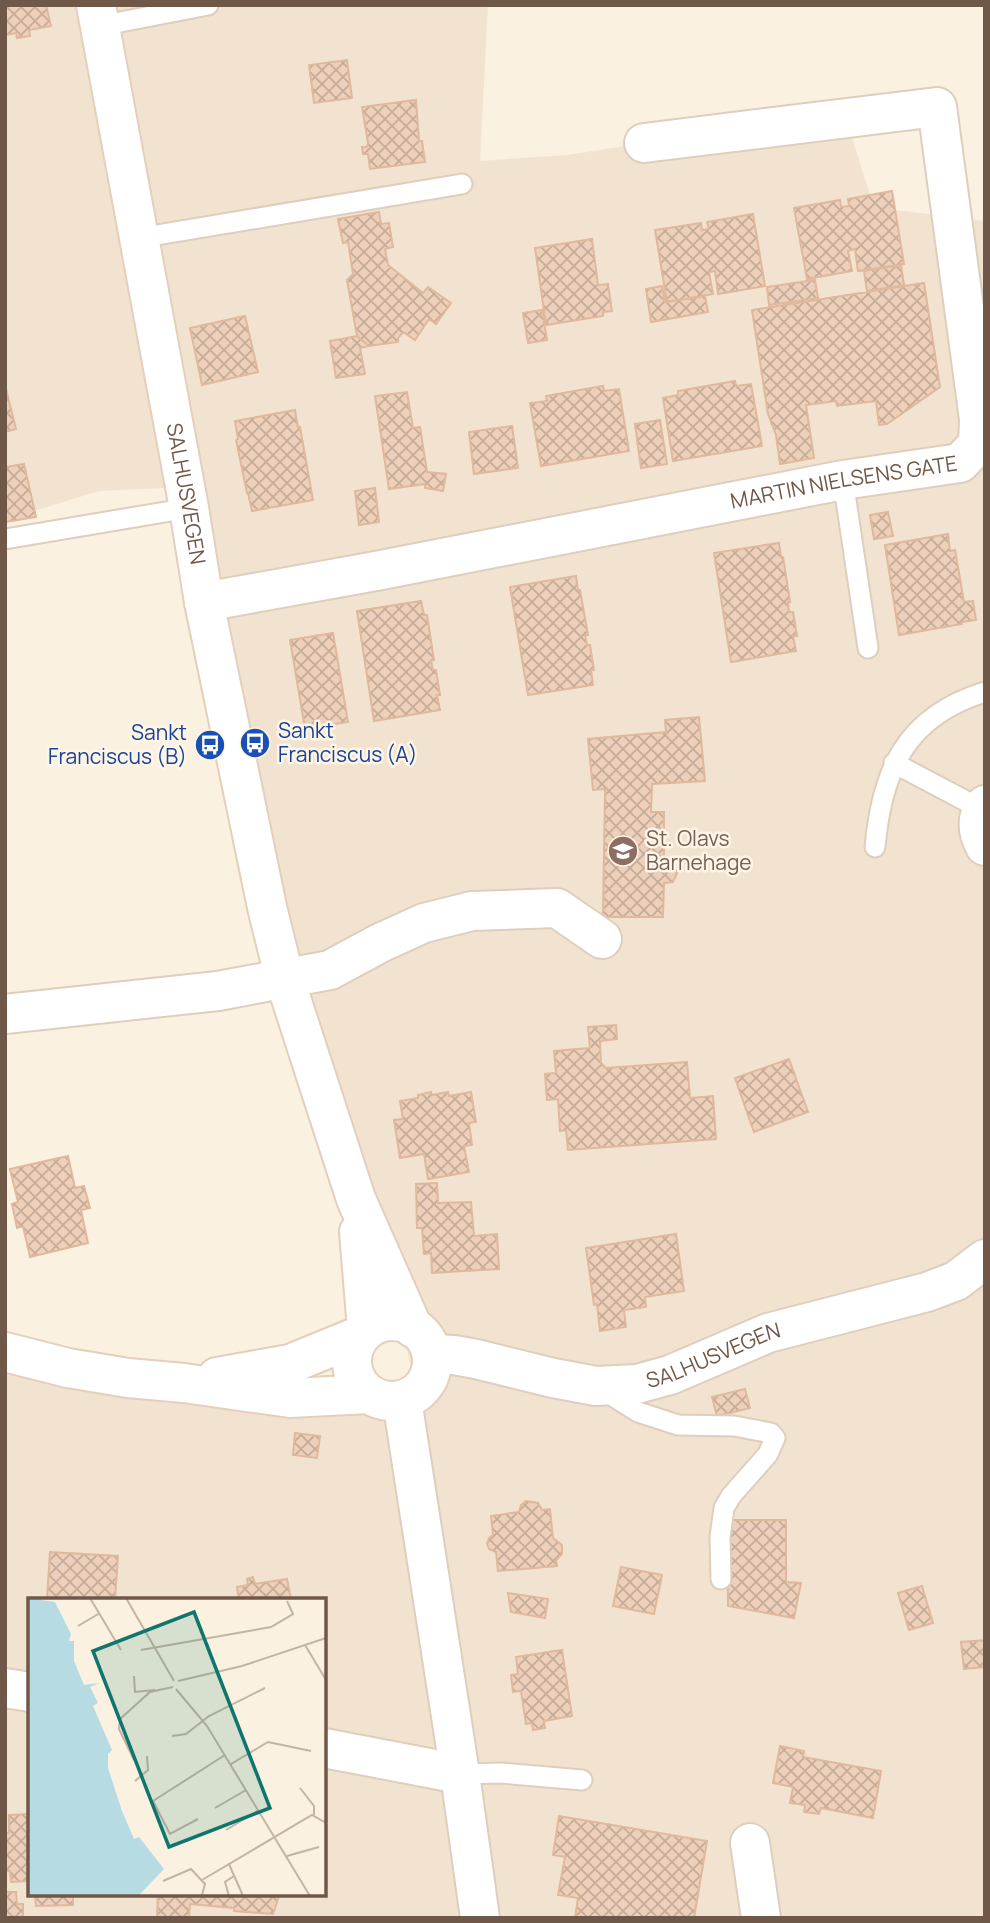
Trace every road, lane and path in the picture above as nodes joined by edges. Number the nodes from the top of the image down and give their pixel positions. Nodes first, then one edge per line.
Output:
1 (208, 5) edge
2 (98, 15) edge
3 (644, 143) dead end
4 (462, 184) dead end
5 (139, 238) junction
6 (843, 480) junction
7 (189, 508) junction
8 (5, 539) edge
9 (204, 601) junction
10 (868, 648) dead end
11 (985, 692) edge
12 (894, 763) junction
13 (984, 820) edge
14 (875, 847) dead end
15 (601, 939) dead end
16 (285, 980) junction
17 (5, 1014) edge
18 (356, 1199) junction
19 (985, 1259) edge
20 (364, 1332) junction
21 (423, 1341) junction
22 (5, 1352) edge
23 (184, 1383) junction
24 (596, 1386) junction
25 (386, 1397) junction
26 (721, 1579) dead end
27 (5, 1688) edge
28 (28, 1692) edge
29 (326, 1748) edge
30 (460, 1774) junction
31 (582, 1780) dead end
32 (750, 1843) dead end
33 (480, 1918) edge
34 (761, 1918) edge

1 - 2 lane
2 - 5 street, SALHUSVEGEN
3 - 6 street, MARTIN NIELSENS GATE
4 - 5 lane
5 - 7 street, SALHUSVEGEN
6 - 9 street, MARTIN NIELSENS GATE
6 - 10 lane
7 - 8 lane
7 - 9 street, SALHUSVEGEN
9 - 16 street, SALHUSVEGEN
11 - 12 lane
12 - 13 lane
12 - 14 lane
15 - 16 street
16 - 17 street
16 - 18 street, SALHUSVEGEN
18 - 20 street, SALHUSVEGEN
18 - 21 street, SALHUSVEGEN
19 - 24 street, SALHUSVEGEN
20 - 21 street
20 - 23 street
20 - 25 street
21 - 24 street, SALHUSVEGEN
21 - 25 street
22 - 23 street
23 - 25 street
24 - 26 lane
25 - 30 street
27 - 28 street
29 - 30 street
30 - 31 lane
30 - 33 street
32 - 34 street

